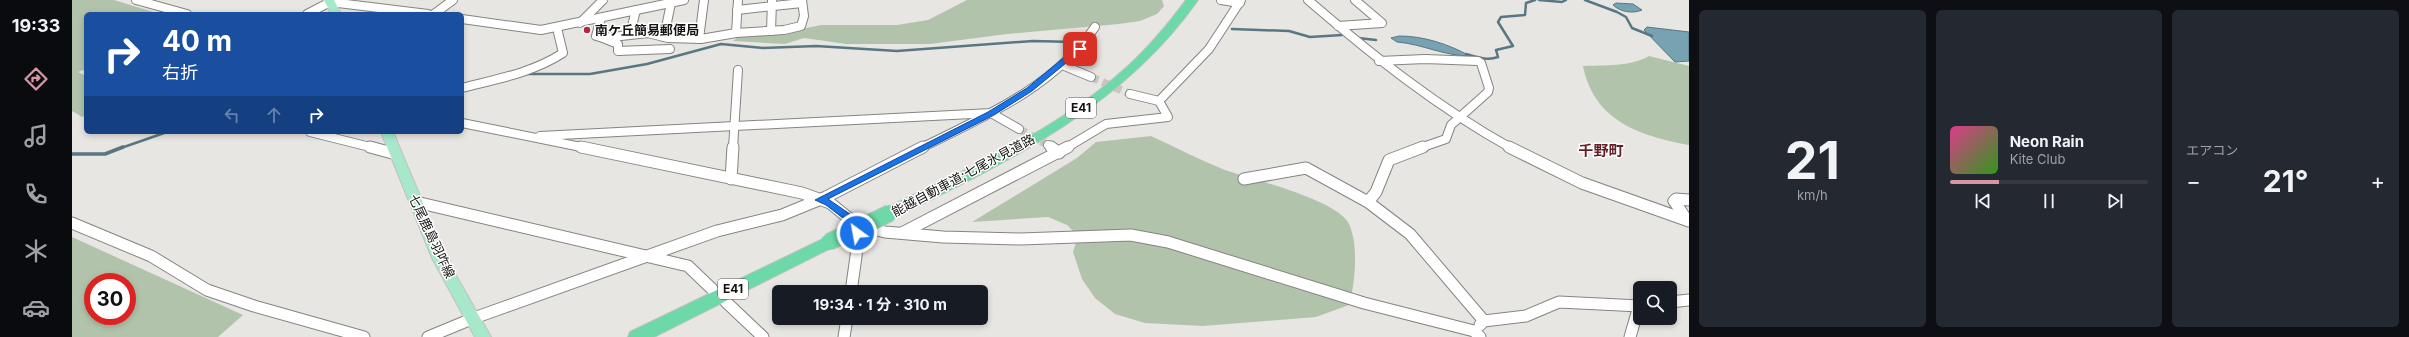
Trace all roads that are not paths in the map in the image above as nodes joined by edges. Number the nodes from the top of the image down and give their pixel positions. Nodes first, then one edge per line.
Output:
1 (136, 0) edge
2 (453, 0) edge
3 (603, 0) edge
4 (704, 0) edge
5 (738, 0) edge
6 (1192, 0) edge
7 (1222, 0) edge
8 (1308, 0) edge
9 (1355, 0) edge
10 (331, 1) edge
11 (678, 1) edge
12 (802, 2) edge
13 (1240, 2) edge
14 (772, 3) edge
15 (636, 10) junction
16 (737, 10) junction
17 (180, 12) edge
18 (311, 12) edge
19 (335, 12) edge
20 (413, 12) edge
21 (437, 12) edge
22 (601, 18) junction
23 (464, 19) edge
24 (580, 23) junction
25 (1338, 26) junction
26 (1095, 27) dead end
27 (557, 28) junction
28 (771, 31) junction
29 (736, 33) junction
30 (630, 34) junction
31 (664, 37) junction
32 (603, 38) junction
33 (699, 39) junction
34 (670, 49) dead end
35 (1379, 61) junction
36 (1062, 65) junction
37 (738, 70) dead end
38 (1091, 77) tunnel mouth
39 (464, 88) edge
40 (1130, 94) tunnel mouth
41 (1159, 101) junction
42 (991, 113) junction
43 (1462, 119) junction
44 (464, 123) edge
45 (733, 126) junction
46 (1019, 129) tunnel mouth
47 (318, 134) edge
48 (388, 134) edge
49 (528, 137) junction
50 (1048, 146) tunnel mouth
51 (1060, 153) junction
52 (396, 154) junction
53 (731, 179) junction
54 (1244, 179) dead end
55 (820, 200) junction
56 (1689, 200) edge
57 (416, 202) junction
58 (1368, 202) junction
59 (1688, 220) edge
60 (72, 223) edge
61 (856, 224) junction
62 (902, 233) junction
63 (646, 256) junction
64 (852, 285) edge
65 (712, 289) dead end
66 (1689, 300) edge
67 (1677, 301) edge
68 (726, 302) dead end
69 (1633, 306) edge
70 (474, 318) junction
71 (1484, 321) junction
72 (846, 325) edge
73 (1634, 325) edge
74 (1477, 334) edge
75 (364, 337) edge
76 (428, 337) edge
77 (482, 337) edge
78 (637, 337) edge
79 (763, 337) edge
80 (844, 337) edge
81 (1630, 337) edge

1 - 17 street
2 - 21 street
3 - 24 street
4 - 33 street
5 - 16 street
6 - 78 highway, 能越自動車道;七尾氷見道路 / E41, bridge
7 - 13 street
8 - 25 street
9 - 25 street
10 - 18 street
10 - 19 main road
10 - 20 street
11 - 15 street
11 - 31 street
12 - 14 street
12 - 28 street
13 - 41 street
14 - 16 street
14 - 28 street
15 - 22 street
15 - 30 street
16 - 29 street
22 - 24 street
22 - 32 street
23 - 27 street
24 - 27 street
25 - 35 street
26 - 36 street
27 - 39 street
28 - 29 street
29 - 33 street
30 - 31 street
30 - 32 street
31 - 33 street
32 - 34 street
35 - 43 street
35 - 43 street
36 - 38 street
36 - 42 street
37 - 45 street
40 - 41 street
41 - 51 street
42 - 45 street
42 - 46 street
42 - 55 street
43 - 58 street
43 - 59 street
44 - 49 street
45 - 49 street
45 - 53 street
47 - 52 street
48 - 52 main road, 七尾鹿島羽咋線
49 - 53 street
50 - 51 street
51 - 62 street
52 - 57 main road, 七尾鹿島羽咋線
53 - 55 street
54 - 58 street
55 - 61 street
55 - 63 street
56 - 59 street
57 - 63 street
57 - 70 main road, 七尾鹿島羽咋線
58 - 71 street
60 - 75 street
61 - 62 street
61 - 64 street
62 - 74 street
63 - 65 street
63 - 70 street
66 - 67 street
68 - 79 street
69 - 71 street
70 - 76 street
70 - 77 main road, 七尾鹿島羽咋線
71 - 74 street
72 - 80 street
73 - 81 street

